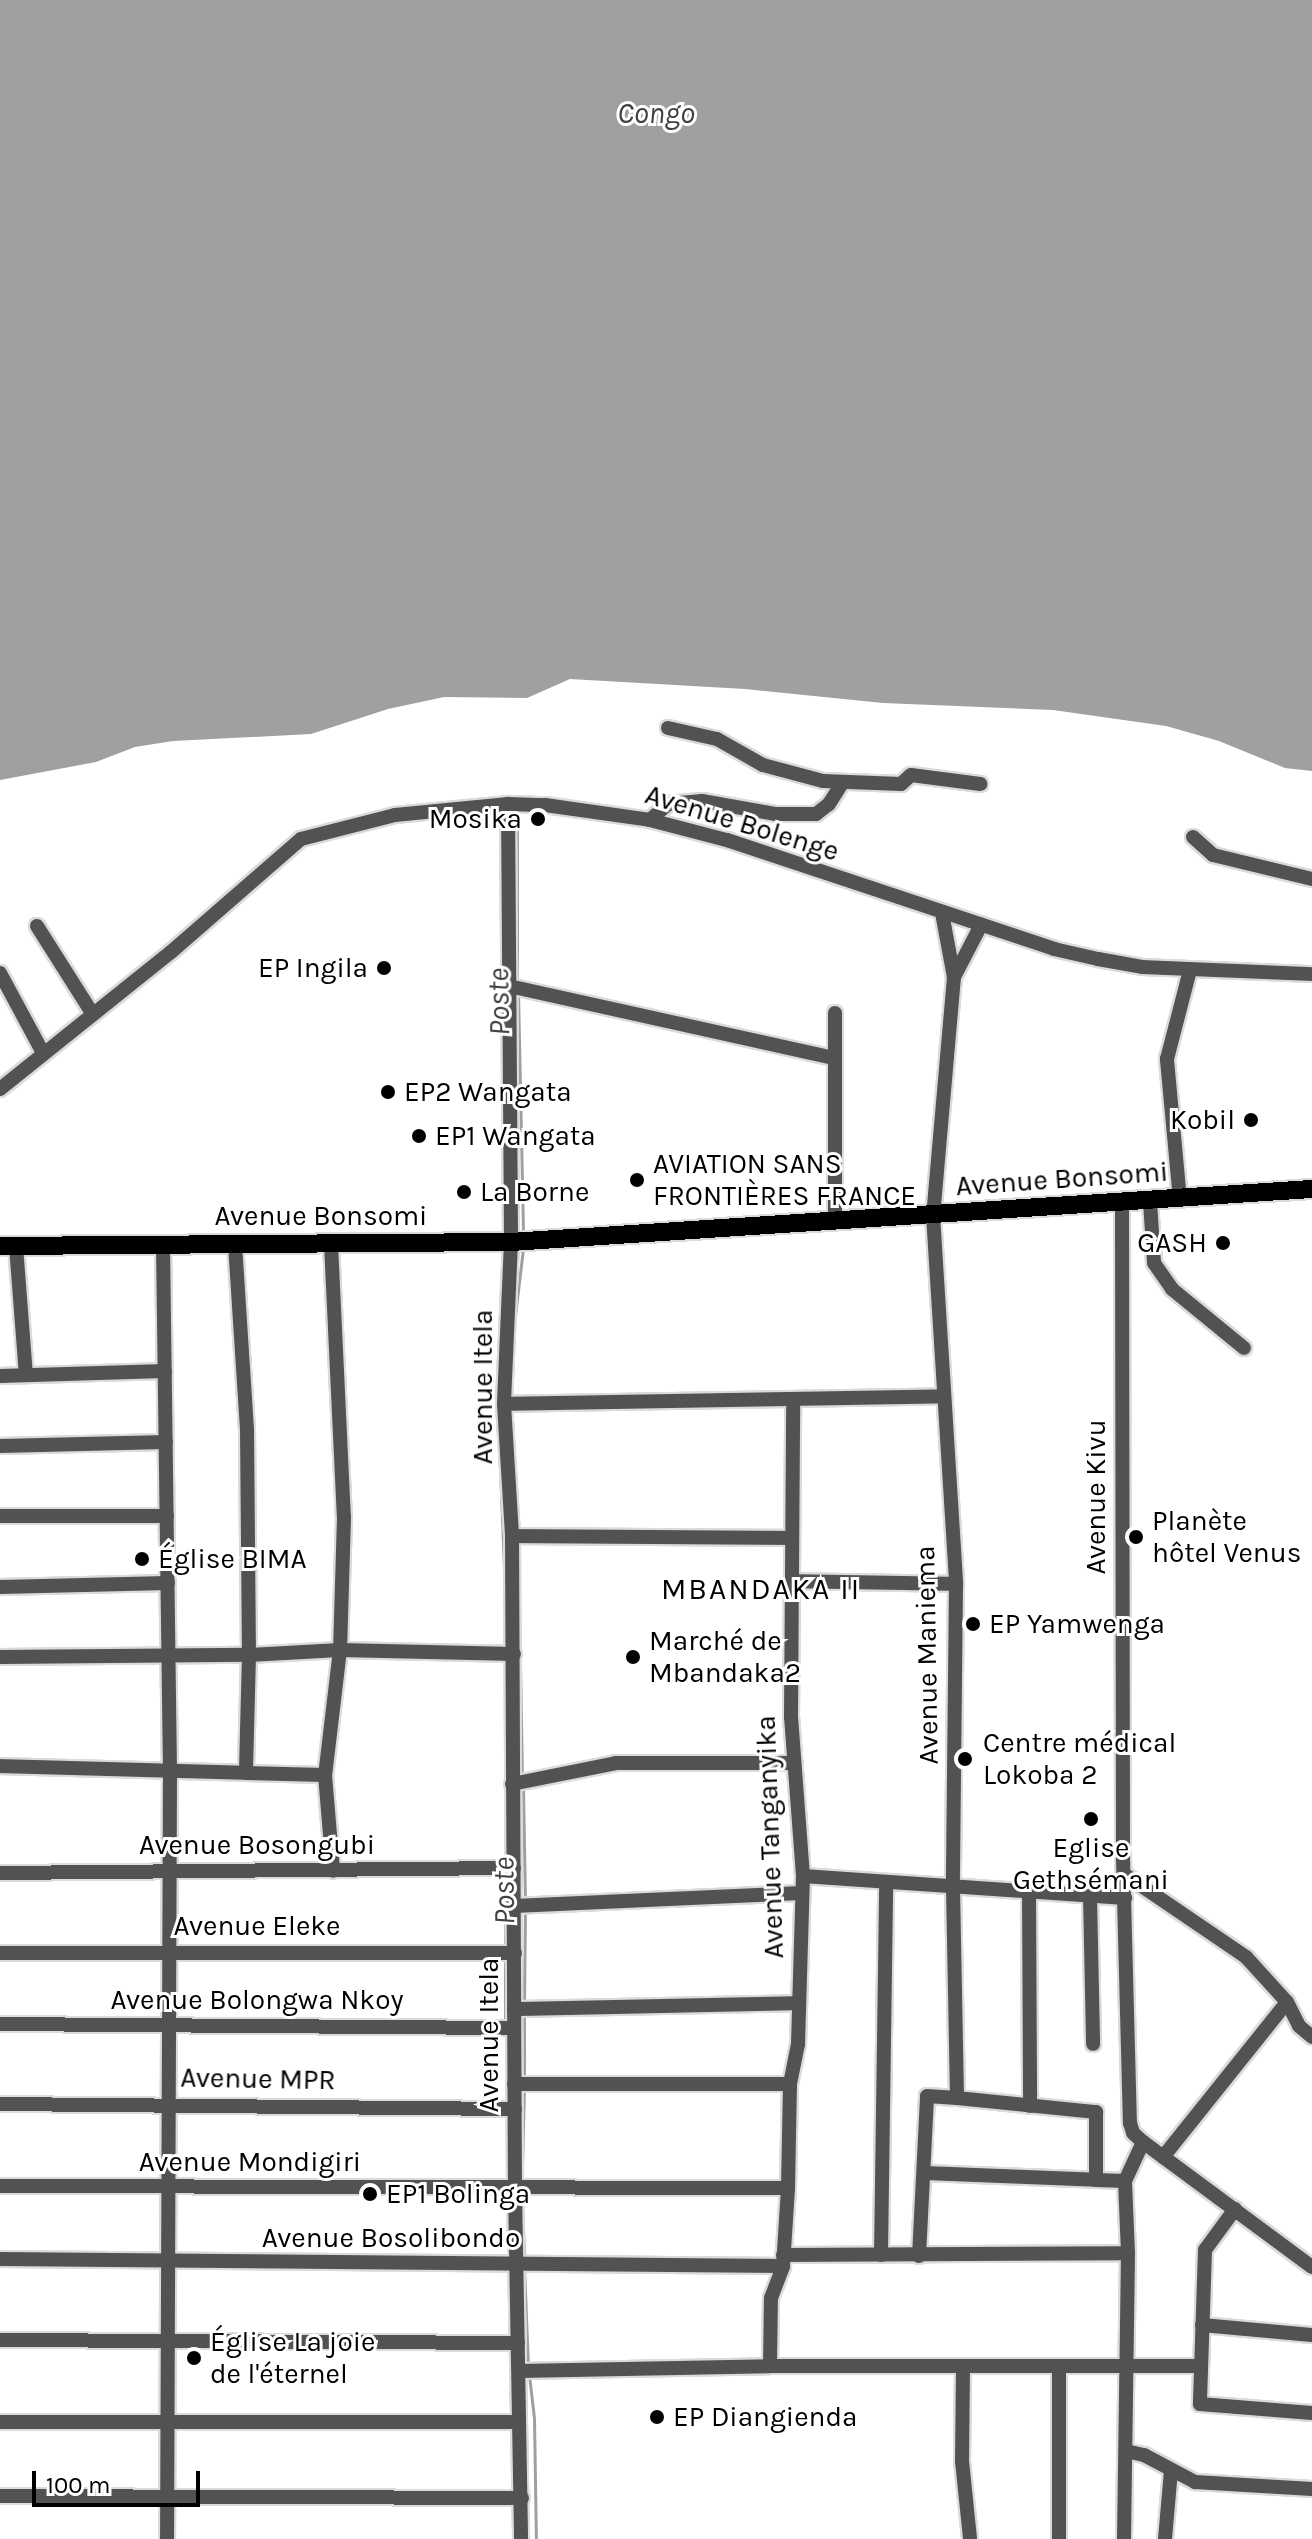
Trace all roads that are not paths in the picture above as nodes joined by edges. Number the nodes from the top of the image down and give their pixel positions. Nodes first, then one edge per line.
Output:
1 (668, 728) dead end
2 (843, 782) junction
3 (980, 784) dead end
4 (508, 804) junction
5 (650, 820) junction
6 (1193, 837) dead end
7 (1312, 879) edge
8 (942, 913) junction
9 (981, 925) junction
10 (37, 926) dead end
11 (1190, 970) junction
12 (0, 973) edge
13 (1312, 974) edge
14 (954, 977) junction
15 (509, 986) junction
16 (92, 1013) junction
17 (835, 1013) dead end
18 (43, 1053) junction
19 (834, 1058) junction
20 (0, 1089) edge
21 (1312, 1189) edge
22 (1180, 1200) junction
23 (1150, 1202) junction
24 (1122, 1204) junction
25 (933, 1215) junction
26 (835, 1220) junction
27 (511, 1242) junction
28 (235, 1244) junction
29 (331, 1244) junction
30 (163, 1245) junction
31 (8, 1246) edge
32 (1244, 1348) dead end
33 (165, 1371) junction
34 (26, 1375) junction
35 (0, 1376) edge
36 (942, 1396) junction
37 (793, 1399) junction
38 (504, 1404) junction
39 (166, 1442) junction
40 (0, 1446) edge
41 (0, 1516) edge
42 (167, 1516) junction
43 (512, 1536) junction
44 (790, 1538) junction
45 (791, 1581) junction
46 (168, 1583) junction
47 (956, 1584) junction
48 (0, 1587) edge
49 (340, 1650) junction
50 (514, 1654) junction
51 (249, 1655) junction
52 (169, 1656) junction
53 (0, 1657) edge
54 (793, 1763) junction
55 (0, 1766) edge
56 (170, 1771) junction
57 (246, 1773) junction
58 (325, 1775) junction
59 (512, 1784) junction
60 (514, 1868) junction
61 (333, 1871) junction
62 (170, 1872) junction
63 (0, 1873) edge
64 (1124, 1874) junction
65 (803, 1876) junction
66 (886, 1882) junction
67 (953, 1888) junction
68 (802, 1893) junction
69 (1029, 1893) junction
70 (1090, 1896) junction
71 (1125, 1898) junction
72 (514, 1906) junction
73 (169, 1951) junction
74 (0, 1953) edge
75 (515, 1953) junction
76 (1287, 2002) junction
77 (799, 2003) junction
78 (514, 2009) junction
79 (0, 2024) edge
80 (168, 2026) junction
81 (514, 2028) junction
82 (1312, 2037) edge
83 (1093, 2044) dead end
84 (514, 2084) junction
85 (790, 2084) junction
86 (957, 2098) junction
87 (0, 2104) edge
88 (168, 2104) junction
89 (1030, 2106) junction
90 (515, 2109) junction
91 (1143, 2142) junction
92 (1163, 2157) junction
93 (925, 2173) junction
94 (1096, 2180) junction
95 (1125, 2181) junction
96 (0, 2186) edge
97 (167, 2187) junction
98 (788, 2188) junction
99 (515, 2190) junction
100 (1235, 2209) junction
101 (1128, 2253) junction
102 (881, 2255) junction
103 (919, 2256) junction
104 (0, 2259) edge
105 (783, 2260) junction
106 (169, 2262) junction
107 (517, 2265) junction
108 (1312, 2267) edge
109 (1202, 2325) junction
110 (1312, 2335) edge
111 (0, 2340) edge
112 (166, 2341) junction
113 (518, 2343) junction
114 (770, 2366) junction
115 (1059, 2366) junction
116 (1128, 2366) junction
117 (1201, 2366) junction
118 (963, 2367) junction
119 (519, 2371) junction
120 (1312, 2413) edge
121 (168, 2421) junction
122 (0, 2422) edge
123 (519, 2422) junction
124 (1126, 2451) junction
125 (1171, 2471) junction
126 (1312, 2489) edge
127 (0, 2496) edge
128 (168, 2497) junction
129 (522, 2498) junction
130 (167, 2539) edge
131 (521, 2539) edge
132 (970, 2539) edge
133 (1059, 2539) edge
134 (1124, 2539) edge
135 (1165, 2539) edge

1 - 2 street
2 - 3 street
2 - 5 street
4 - 5 street, Avenue Bolenge
4 - 15 street, Avenue Itela
4 - 16 street, Avenue Bolenge
5 - 8 street, Avenue Bolenge
6 - 7 street
8 - 9 street, Avenue Bolenge
8 - 14 street
9 - 11 street, Avenue Bolenge
9 - 14 street
10 - 16 street
11 - 13 street, Avenue Bolenge
11 - 22 street
12 - 18 street
14 - 25 street, Avenue Maniema
15 - 19 street
15 - 27 street, Avenue Itela
16 - 18 street, Avenue Bolenge
17 - 19 street
18 - 20 street, Avenue Bolenge
19 - 26 street
21 - 22 main road, Avenue Bonsomi
22 - 23 main road, Avenue Bonsomi
23 - 24 main road, Avenue Bonsomi
23 - 32 street
24 - 25 main road, Avenue Bonsomi
24 - 64 street, Avenue Kivu
25 - 26 main road, Avenue Bonsomi
25 - 36 street, Avenue Maniema
26 - 27 main road, Avenue Bonsomi
27 - 29 main road, Avenue Bonsomi
27 - 38 street, Avenue Itela
28 - 29 main road, Avenue Bonsomi
28 - 30 main road, Avenue Bonsomi
28 - 51 street
29 - 49 street
30 - 31 main road, Avenue Bonsomi
30 - 33 street
31 - 34 street
33 - 34 street
33 - 39 street
34 - 35 street
36 - 37 street
36 - 47 street, Avenue Maniema
37 - 38 street
37 - 44 street, Avenue Tanganyika
38 - 43 street, Avenue Itela
39 - 40 street
39 - 42 street
41 - 42 street
42 - 46 street
43 - 44 street
43 - 50 street, Avenue Itela
44 - 45 street, Avenue Tanganyika
45 - 47 street
45 - 54 street, Avenue Tanganyika
46 - 48 street
46 - 52 street
47 - 67 street, Avenue Maniema
49 - 50 street
49 - 51 street
49 - 58 street
50 - 59 street, Avenue Itela
51 - 52 street
51 - 57 street
52 - 53 street
52 - 56 street
54 - 59 street
54 - 65 street, Avenue Tanganyika
55 - 56 street
56 - 57 street
56 - 62 street
57 - 58 street
58 - 61 street
59 - 60 street, Avenue Itela
60 - 61 street, Avenue Bosongubi
60 - 72 street, Avenue Itela
61 - 62 street, Avenue Bosongubi
62 - 63 street, Avenue Bosongubi
62 - 73 street
64 - 71 street, Avenue Kivu
64 - 76 street
65 - 66 street
65 - 68 street, Avenue Tanganyika
66 - 67 street
66 - 102 street
67 - 69 street
67 - 86 street, Avenue Maniema
68 - 72 street
68 - 77 street, Avenue Tanganyika
69 - 70 street
69 - 89 street
70 - 71 street
70 - 83 street
71 - 91 street, Avenue Kivu
72 - 75 street, Avenue Itela
73 - 74 street, Avenue Eleke
73 - 75 street, Avenue Eleke
73 - 80 street
75 - 78 street, Avenue Itela
76 - 82 street
76 - 92 street
77 - 78 street
77 - 85 street, Avenue Tanganyika
78 - 81 street, Avenue Itela
79 - 80 street, Avenue Bolongwa Nkoy
80 - 81 street, Avenue Bolongwa Nkoy
80 - 88 street
81 - 84 street, Avenue Itela
84 - 85 street
84 - 90 street, Avenue Itela
85 - 98 street, Avenue Tanganyika
86 - 89 street
86 - 93 street
87 - 88 street, Avenue MPR
88 - 90 street, Avenue MPR
88 - 97 street
89 - 94 street
90 - 99 street, Avenue Itela
91 - 92 street
91 - 95 street
92 - 100 street
93 - 94 street
93 - 103 street
94 - 95 street
95 - 101 street
96 - 97 street, Avenue Mondigiri
97 - 99 street, Avenue Mondigiri
97 - 106 street
98 - 99 street, Avenue Mondigiri
98 - 105 street, Avenue Tanganyika
99 - 107 street, Avenue Itela
100 - 108 street
100 - 109 street
101 - 103 street, Avenue Bosolibondo
101 - 116 street
102 - 103 street, Avenue Bosolibondo
102 - 105 street, Avenue Bosolibondo
104 - 106 street, Avenue Bosolibondo
105 - 107 street, Avenue Bosolibondo
105 - 114 street, Avenue Tanganyika
106 - 107 street, Avenue Bosolibondo
106 - 112 street
107 - 113 street, Avenue Itela
109 - 110 street
109 - 117 street
111 - 112 street
112 - 113 street
112 - 121 street
113 - 119 street, Avenue Itela
114 - 118 street
114 - 119 street
115 - 116 street
115 - 118 street
115 - 133 street
116 - 117 street
116 - 124 street
117 - 120 street
118 - 132 street
119 - 123 street, Avenue Itela
121 - 122 street
121 - 123 street
121 - 128 street
123 - 129 street, Avenue Itela
124 - 125 street
124 - 134 street
125 - 126 street
125 - 135 street
127 - 128 street
128 - 129 street
128 - 130 street
129 - 131 street, Avenue Itela

